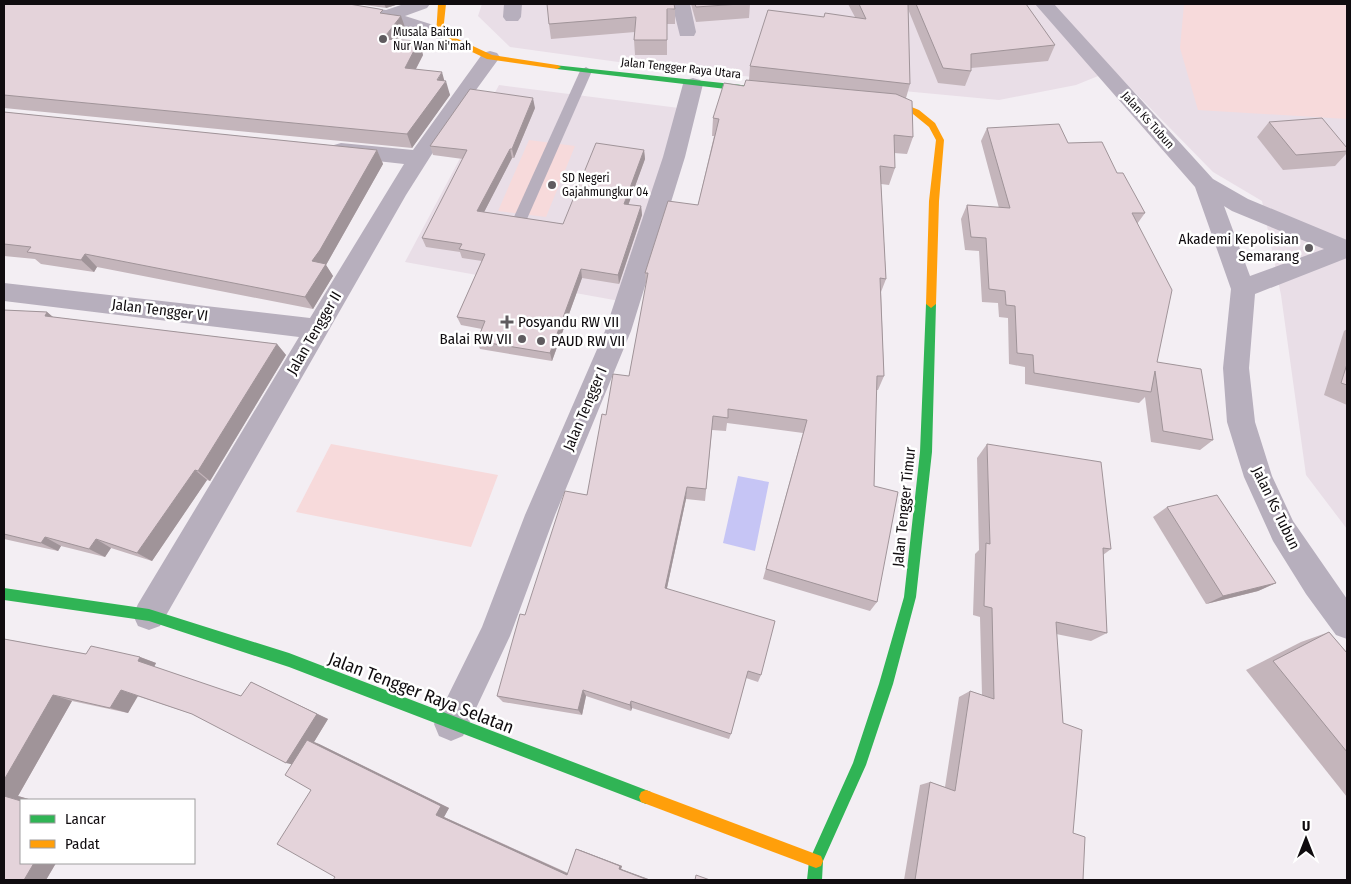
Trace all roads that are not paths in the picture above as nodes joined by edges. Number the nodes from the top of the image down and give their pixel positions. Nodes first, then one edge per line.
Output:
1 (314, 4) edge
2 (421, 4) edge
3 (442, 4) edge
4 (681, 4) edge
5 (1044, 4) edge
6 (386, 16) junction
7 (687, 32) dead end
8 (439, 33) junction
9 (490, 57) junction
10 (586, 71) junction
11 (693, 84) junction
12 (770, 91) edge
13 (863, 100) edge
14 (325, 148) edge
15 (418, 158) junction
16 (1205, 184) junction
17 (520, 219) edge
18 (1347, 249) edge
19 (1243, 289) junction
20 (4, 292) edge
21 (317, 329) junction
22 (4, 594) edge
23 (149, 616) junction
24 (1347, 624) edge
25 (451, 724) junction
26 (816, 861) junction
27 (814, 880) edge

1 - 6 street
2 - 6 street
3 - 8 street
4 - 7 street
5 - 16 street, Jalan Ks Tubun
6 - 8 street
8 - 9 street, Jalan Tengger Raya Utara
9 - 10 street, Jalan Tengger Raya Utara
9 - 15 street, Jalan Tengger II
10 - 11 street, Jalan Tengger Raya Utara
10 - 17 lane
11 - 12 street, Jalan Tengger Raya Utara
11 - 25 street, Jalan Tengger I
13 - 26 street, Jalan Tengger Timur
14 - 15 street
15 - 21 street, Jalan Tengger II
16 - 18 street, Jalan Ks Tubun
16 - 19 street, Jalan Ks Tubun
18 - 19 street, Jalan Ks Tubun
19 - 24 street, Jalan Ks Tubun
20 - 21 street, Jalan Tengger VI
21 - 23 street, Jalan Tengger II
22 - 23 street, Jalan Tengger Raya Selatan
23 - 25 street, Jalan Tengger Raya Selatan
25 - 26 street, Jalan Tengger Raya Selatan
26 - 27 street, Jalan Tengger Timur

